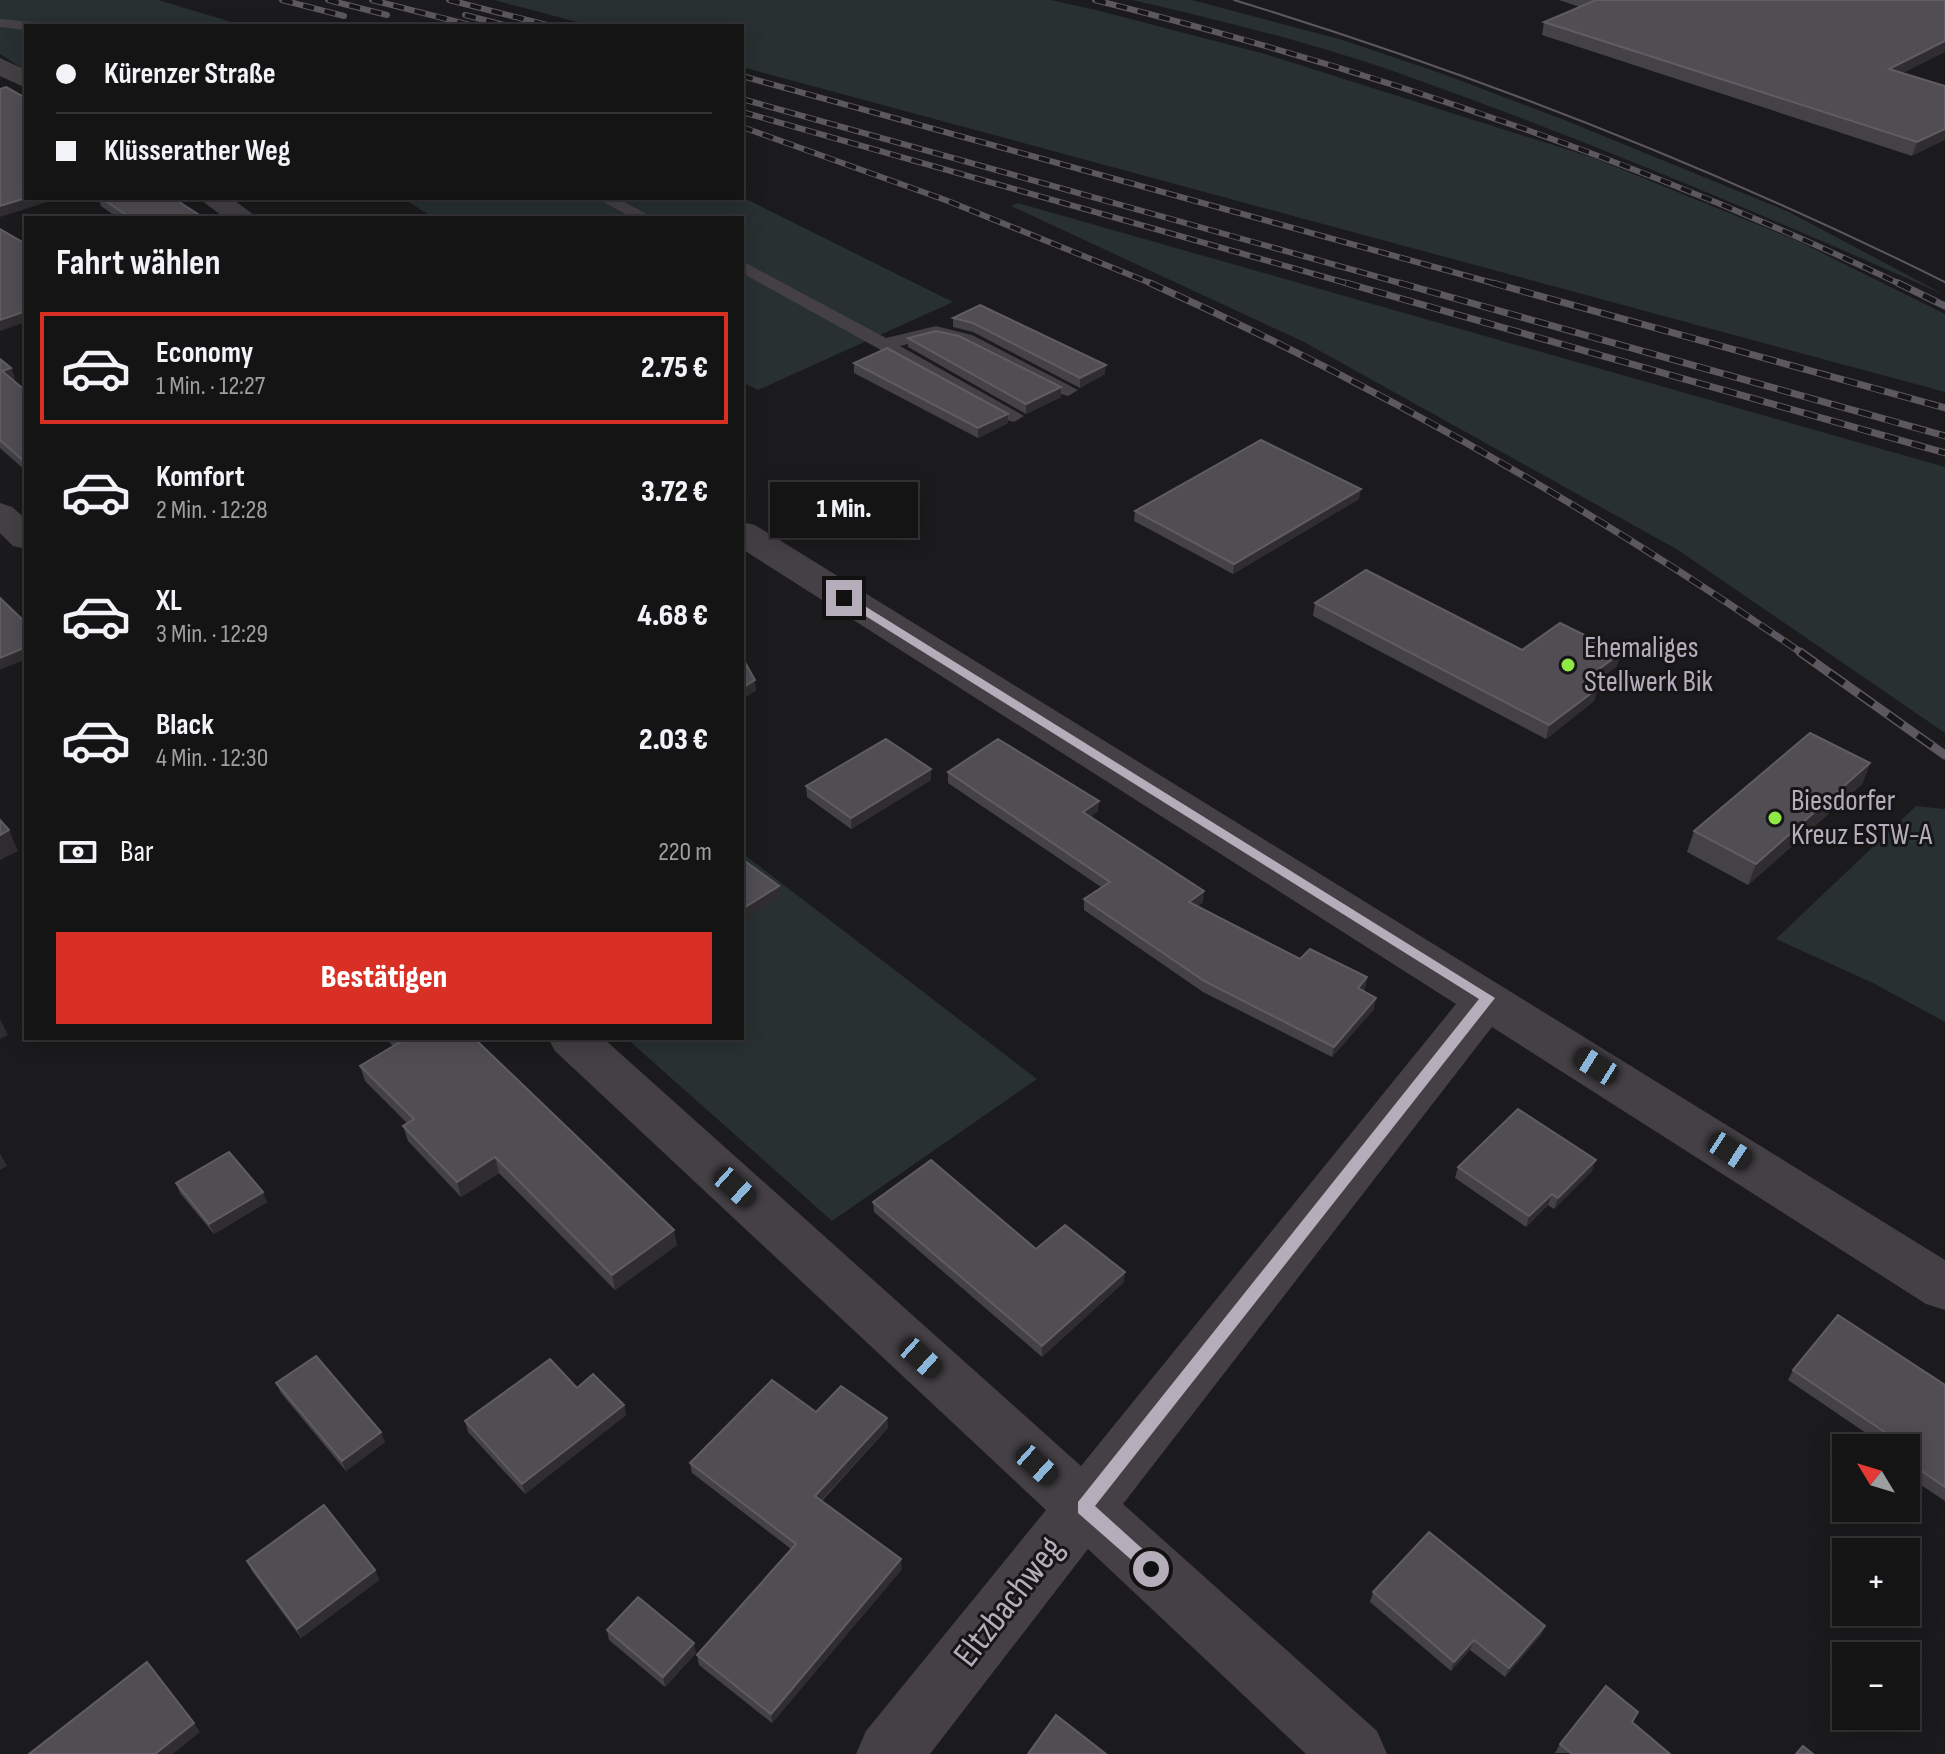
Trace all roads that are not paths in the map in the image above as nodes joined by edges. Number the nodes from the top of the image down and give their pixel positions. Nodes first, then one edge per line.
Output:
1 (0, 23) edge
2 (24, 25) edge
3 (0, 65) edge
4 (24, 80) edge
5 (215, 200) edge
6 (608, 200) edge
7 (241, 216) edge
8 (642, 216) edge
9 (744, 267) edge
10 (881, 345) junction
11 (1068, 390) dead end
12 (1014, 416) dead end
13 (0, 514) edge
14 (744, 534) edge
15 (24, 536) edge
16 (1488, 998) junction
17 (574, 1040) edge
18 (1945, 1288) edge
19 (1084, 1507) junction
20 (889, 1754) edge
21 (1354, 1754) edge

1 - 2 lane
3 - 4 street
5 - 7 street
6 - 8 lane
9 - 10 lane
10 - 11 lane
10 - 12 lane
13 - 15 street
14 - 16 street
16 - 18 street
16 - 19 street, Eltzbachweg
17 - 19 street
19 - 20 street, Eltzbachweg
19 - 21 street

